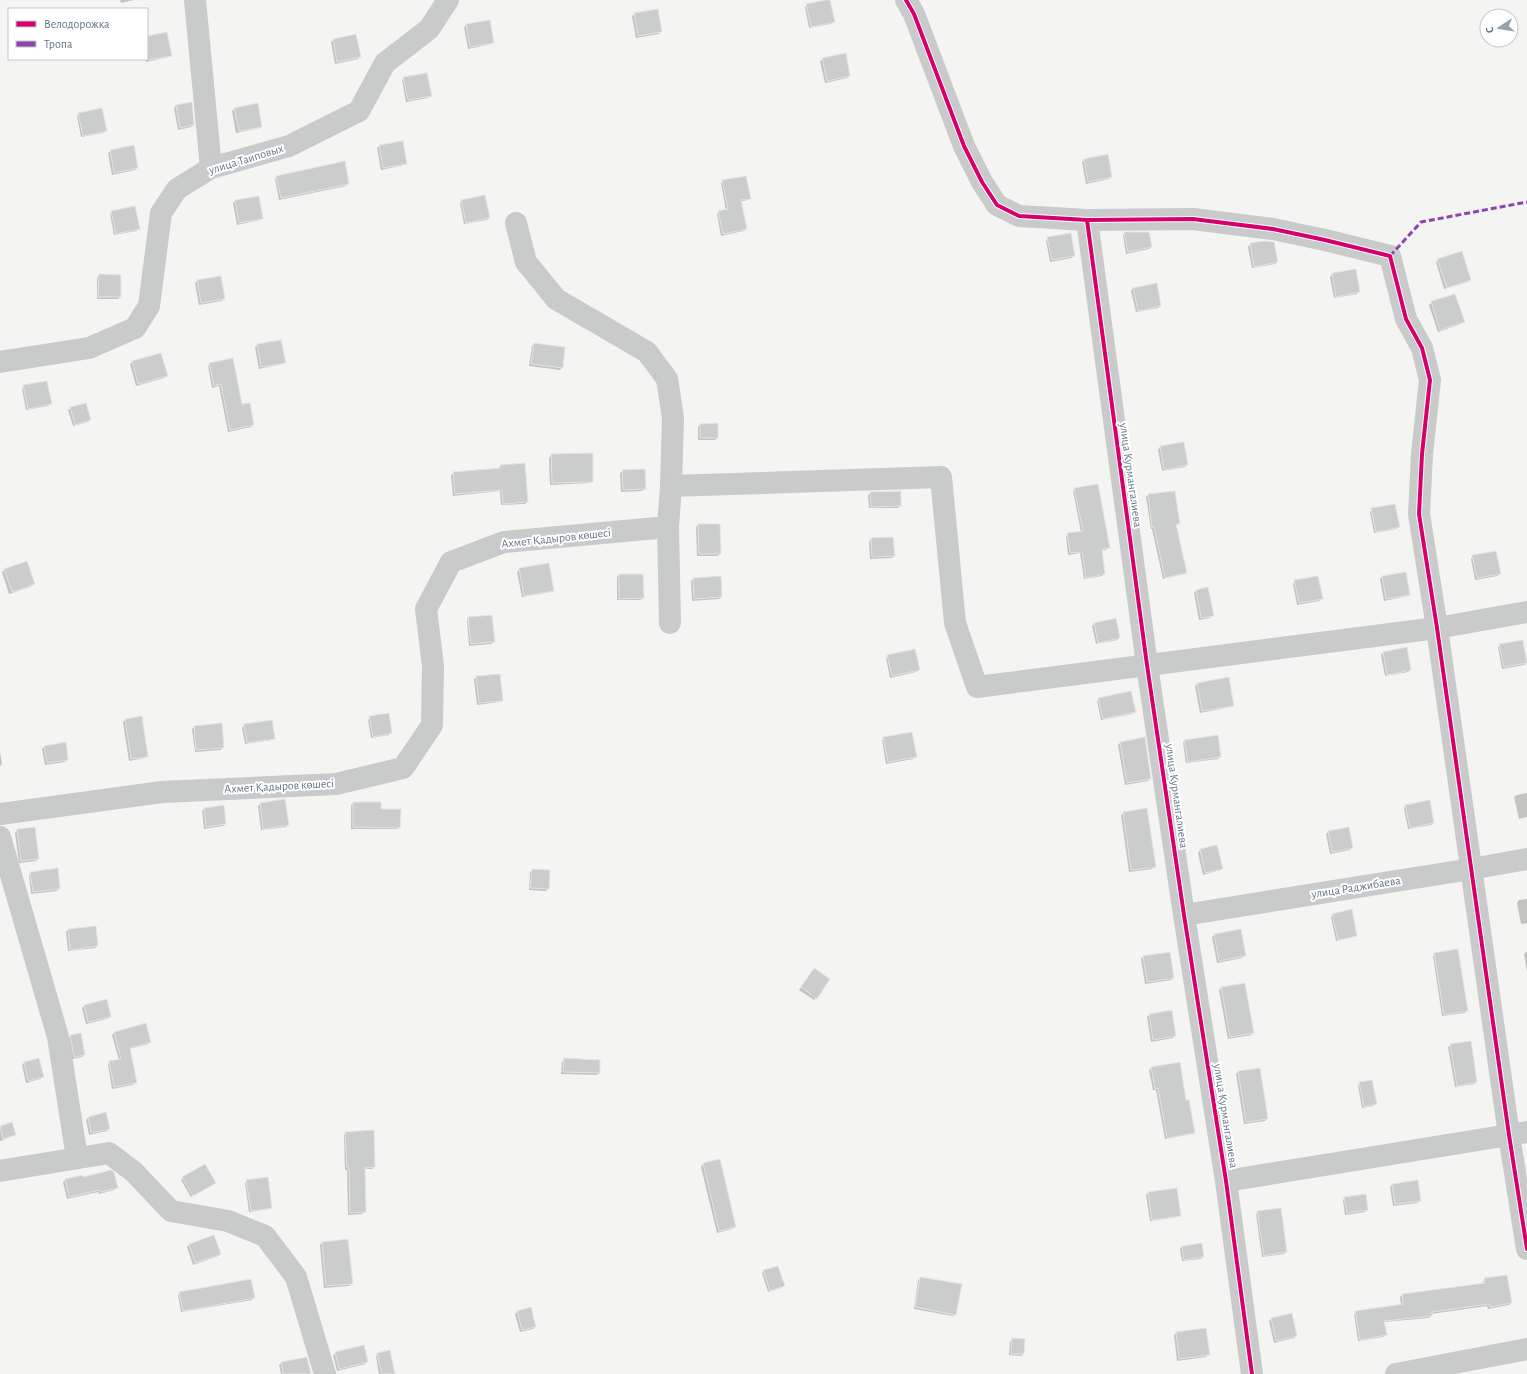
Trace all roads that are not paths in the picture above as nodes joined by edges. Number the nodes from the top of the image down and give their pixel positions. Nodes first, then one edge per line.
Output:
1 (196, 0) edge
2 (448, 0) edge
3 (906, 0) edge
4 (211, 168) junction
5 (1087, 220) junction
6 (516, 223) dead end
7 (0, 362) edge
8 (671, 486) junction
9 (668, 527) junction
10 (1527, 612) edge
11 (670, 623) dead end
12 (1437, 628) junction
13 (1148, 666) junction
14 (0, 814) edge
15 (0, 837) edge
16 (1527, 859) edge
17 (1471, 869) junction
18 (1184, 915) junction
19 (1518, 1134) edge
20 (77, 1158) junction
21 (0, 1171) edge
22 (1226, 1181) junction
23 (1527, 1250) edge
24 (1527, 1348) edge
25 (325, 1374) edge
26 (1252, 1374) edge
27 (1396, 1374) edge

1 - 4 street
2 - 4 street, улица Таиповых
3 - 5 street
4 - 7 street, улица Таиповых
5 - 12 street
5 - 13 street, улица Курмангалиева
6 - 8 street
8 - 9 street
8 - 13 street
9 - 11 street
9 - 14 street, Ахмет Қадыров көшесі
10 - 12 street
12 - 13 street
12 - 17 street
13 - 18 street, улица Курмангалиева
15 - 20 street
16 - 17 street, улица Раджибаева
17 - 18 street, улица Раджибаева
17 - 19 street
18 - 22 street, улица Курмангалиева
19 - 22 street
19 - 23 street
20 - 21 street
20 - 25 street
22 - 26 street, улица Курмангалиева
24 - 27 street

